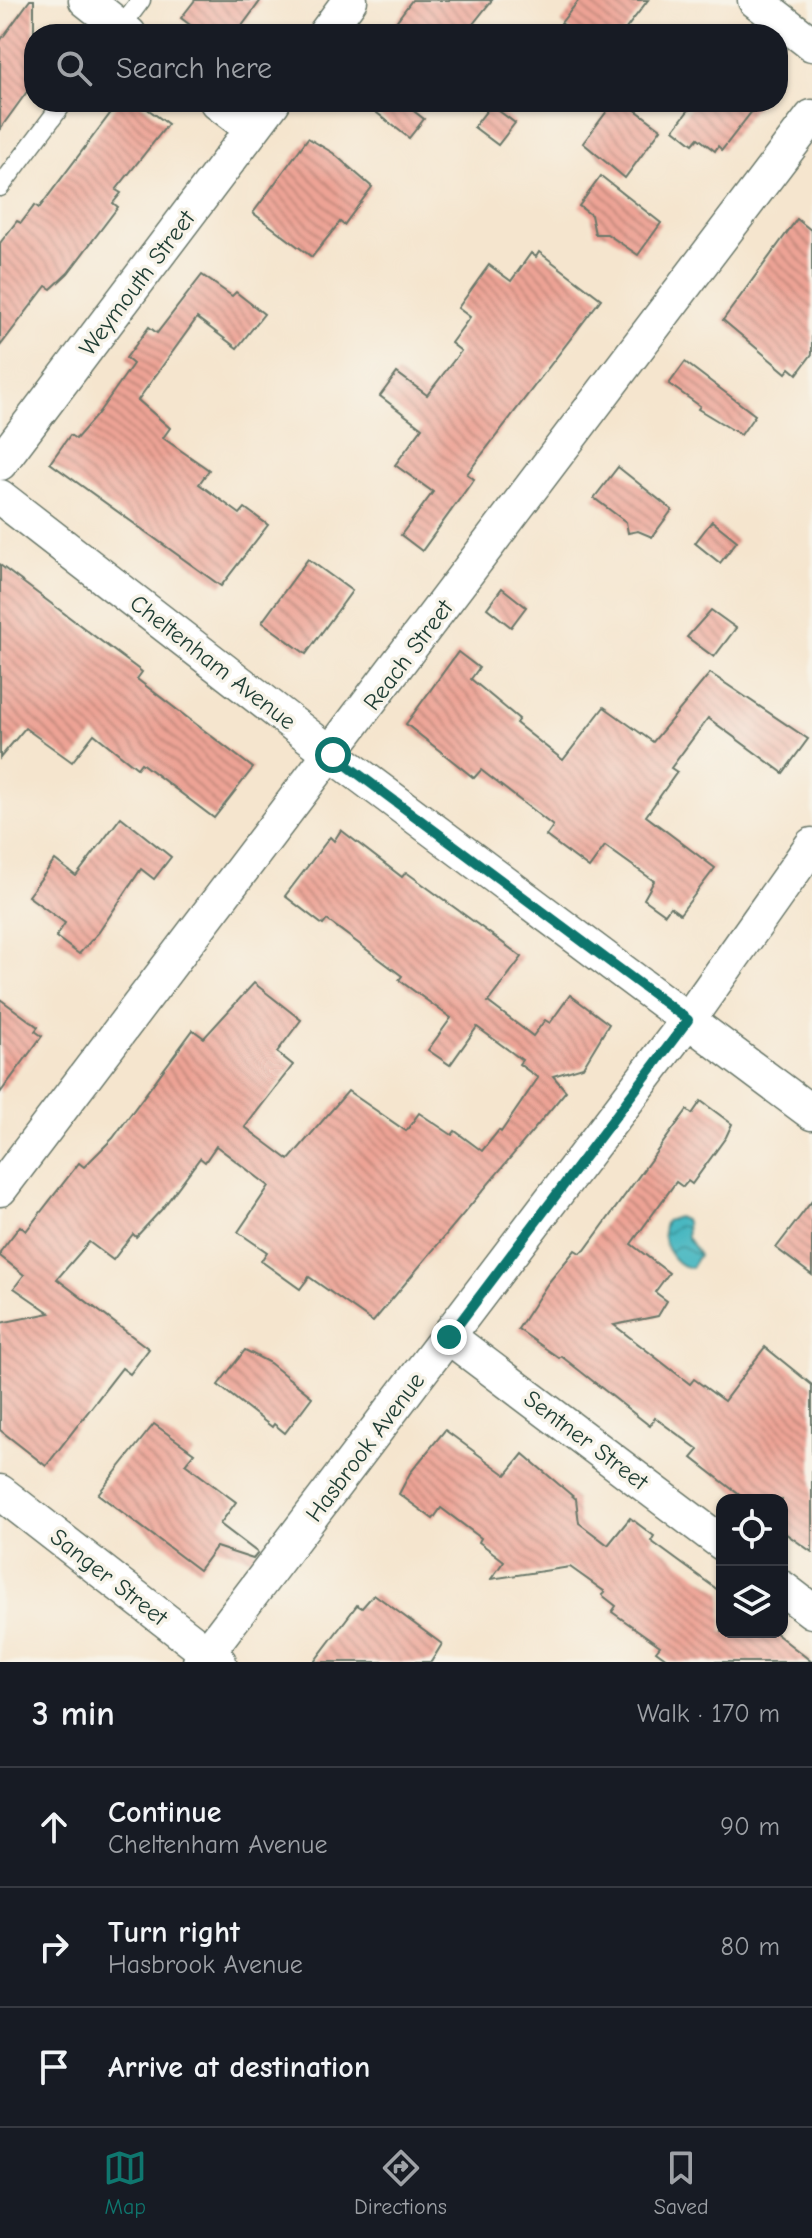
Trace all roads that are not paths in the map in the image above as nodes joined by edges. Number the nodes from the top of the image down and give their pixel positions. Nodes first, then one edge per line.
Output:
1 (86, 0) edge
2 (141, 0) edge
3 (350, 0) edge
4 (755, 0) edge
5 (112, 24) edge
6 (126, 24) edge
7 (332, 24) edge
8 (786, 24) edge
9 (788, 25) edge
10 (812, 44) edge
11 (56, 112) edge
12 (230, 112) edge
13 (265, 112) edge
14 (812, 117) edge
15 (252, 129) junction
16 (0, 187) edge
17 (0, 463) edge
18 (0, 497) edge
19 (333, 755) junction
20 (812, 845) edge
21 (688, 1020) junction
22 (812, 1113) edge
23 (0, 1189) edge
24 (449, 1337) junction
25 (0, 1492) edge
26 (716, 1538) edge
27 (788, 1593) edge
28 (812, 1611) edge
29 (209, 1659) edge

1 - 5 street
2 - 6 lane
3 - 7 street
4 - 8 street
9 - 10 street
11 - 16 lane
12 - 15 street
13 - 15 street, Weymouth Street
14 - 19 street, Reach Street
15 - 17 street, Weymouth Street
18 - 19 street, Cheltenham Avenue
19 - 21 street, Cheltenham Avenue
19 - 23 street, Reach Street
20 - 21 street, Hasbrook Avenue
21 - 22 street, Cheltenham Avenue
21 - 24 street, Hasbrook Avenue
24 - 26 street, Sentner Street
24 - 29 street, Hasbrook Avenue
25 - 29 street, Sanger Street
27 - 28 street

